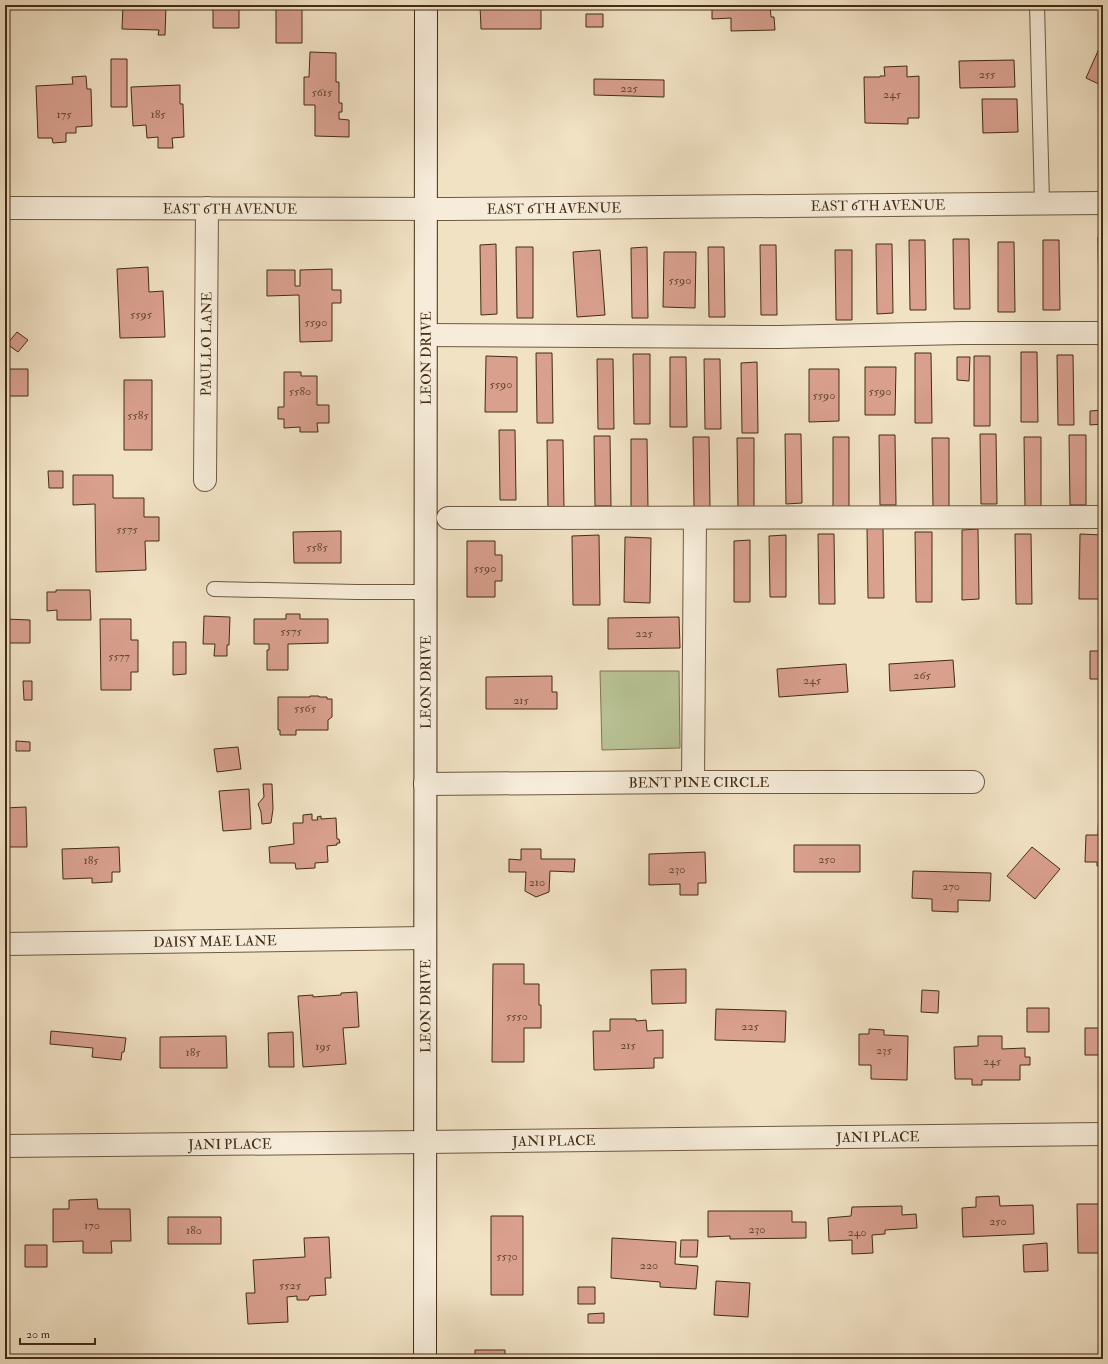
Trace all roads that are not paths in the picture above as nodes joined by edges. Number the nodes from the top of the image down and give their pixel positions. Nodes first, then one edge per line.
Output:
1 (426, 5) edge
2 (1037, 5) edge
3 (1042, 203) junction
4 (1103, 203) edge
5 (5, 208) edge
6 (207, 208) junction
7 (426, 208) junction
8 (1103, 333) edge
9 (426, 335) junction
10 (205, 480) dead end
11 (435, 517) junction
12 (1103, 517) edge
13 (695, 518) junction
14 (214, 589) dead end
15 (425, 592) junction
16 (693, 782) junction
17 (973, 782) dead end
18 (425, 784) junction
19 (425, 938) junction
20 (5, 944) edge
21 (1103, 1134) edge
22 (425, 1142) junction
23 (5, 1146) edge
24 (425, 1359) edge

1 - 7 street, LEON DRIVE
2 - 3 lane
3 - 4 street, EAST 6TH AVENUE
3 - 7 street, EAST 6TH AVENUE
5 - 6 street, EAST 6TH AVENUE
6 - 7 street, EAST 6TH AVENUE
6 - 10 street, PAULLO LANE
7 - 9 street, LEON DRIVE
8 - 9 street
9 - 11 street, LEON DRIVE
11 - 13 street
11 - 15 street, LEON DRIVE
12 - 13 street
13 - 16 street
14 - 15 lane
15 - 18 street, LEON DRIVE
16 - 17 street, BENT PINE CIRCLE
16 - 18 street, BENT PINE CIRCLE
18 - 19 street, LEON DRIVE
19 - 20 street, DAISY MAE LANE
19 - 22 street, LEON DRIVE
21 - 22 street, JANI PLACE
22 - 23 street, JANI PLACE
22 - 24 street, LEON DRIVE

